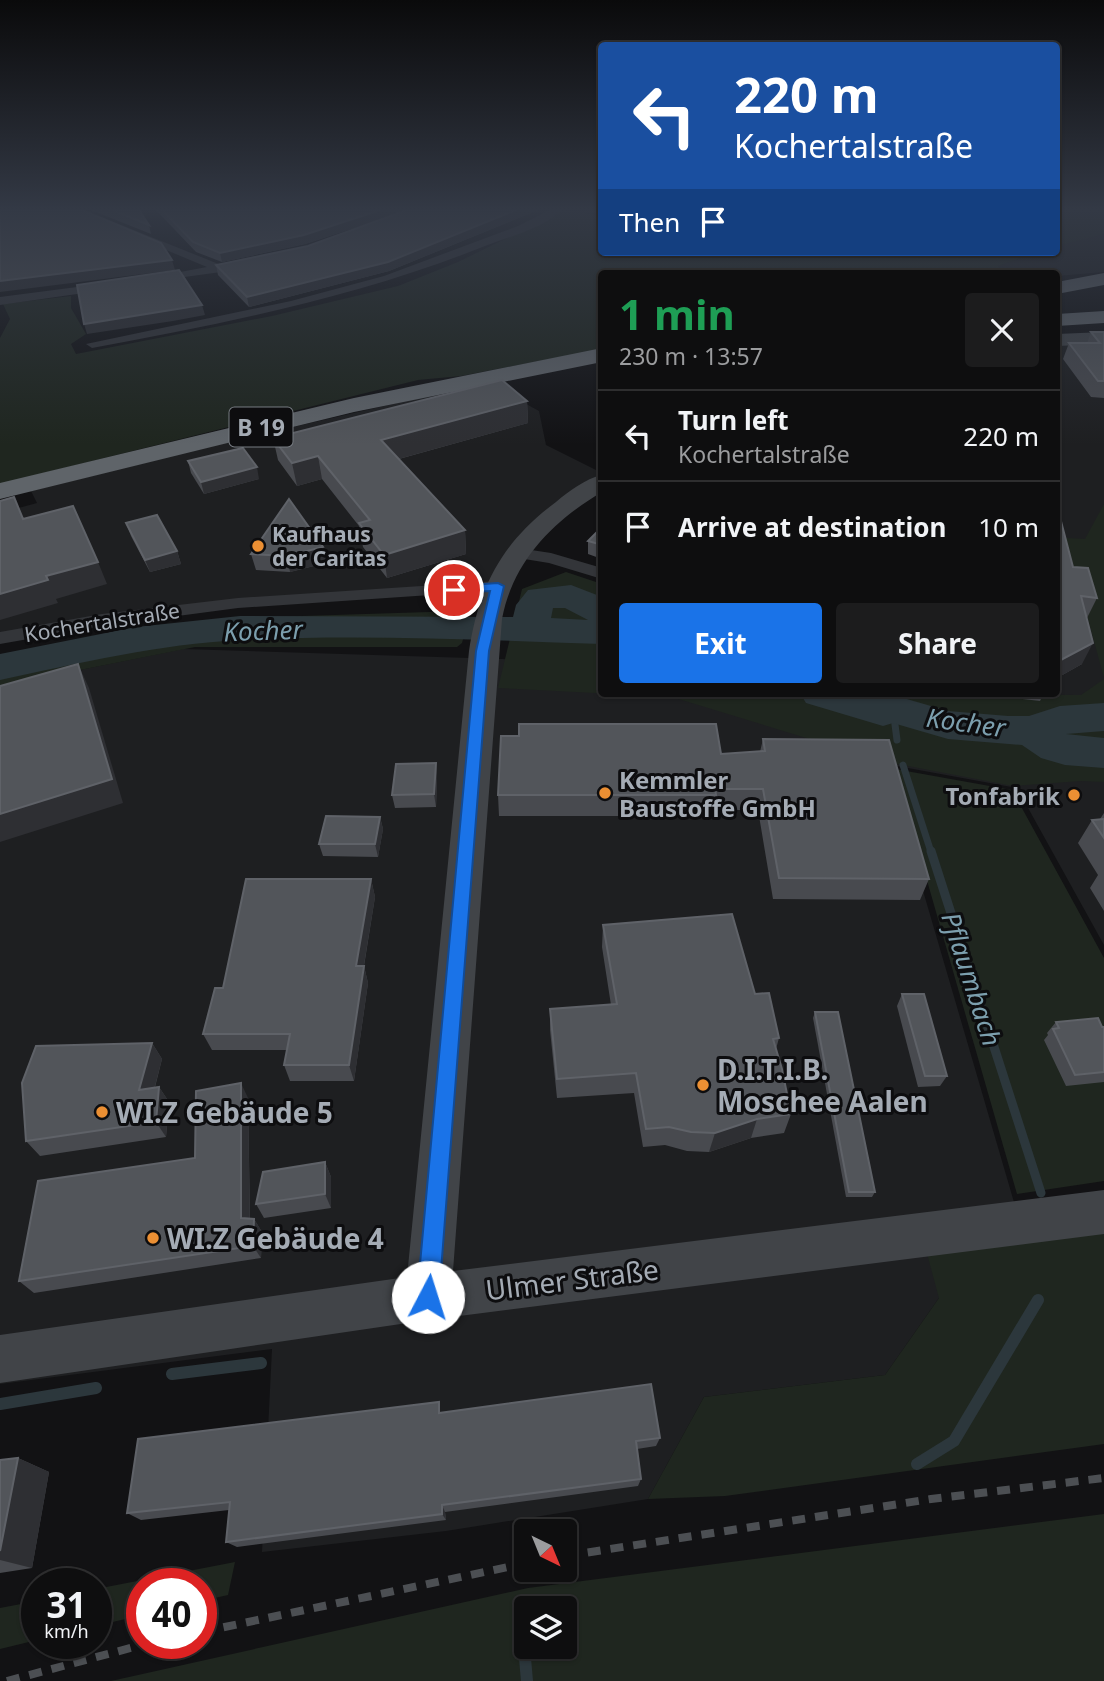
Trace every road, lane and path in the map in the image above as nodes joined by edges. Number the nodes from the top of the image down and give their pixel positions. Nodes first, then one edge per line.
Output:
1 (92, 288) edge
2 (361, 288) edge
3 (1104, 295) edge
4 (1060, 299) edge
5 (0, 301) edge
6 (1104, 317) edge
7 (1060, 320) edge
8 (1104, 338) edge
9 (1060, 340) edge
10 (92, 344) dead end
11 (598, 356) edge
12 (598, 484) edge
13 (0, 491) edge
14 (518, 553) junction
15 (598, 573) edge
16 (498, 586) junction
17 (0, 638) edge
18 (1104, 1212) edge
19 (428, 1297) junction
20 (0, 1359) edge

1 - 5 street
2 - 10 street
3 - 4 highway
6 - 7 highway
8 - 9 street
11 - 13 highway, B 19
12 - 14 street
14 - 15 street
14 - 16 street
16 - 17 street, Kochertalstraße
16 - 19 street
18 - 19 street, Ulmer Straße
19 - 20 street, Ulmer Straße

